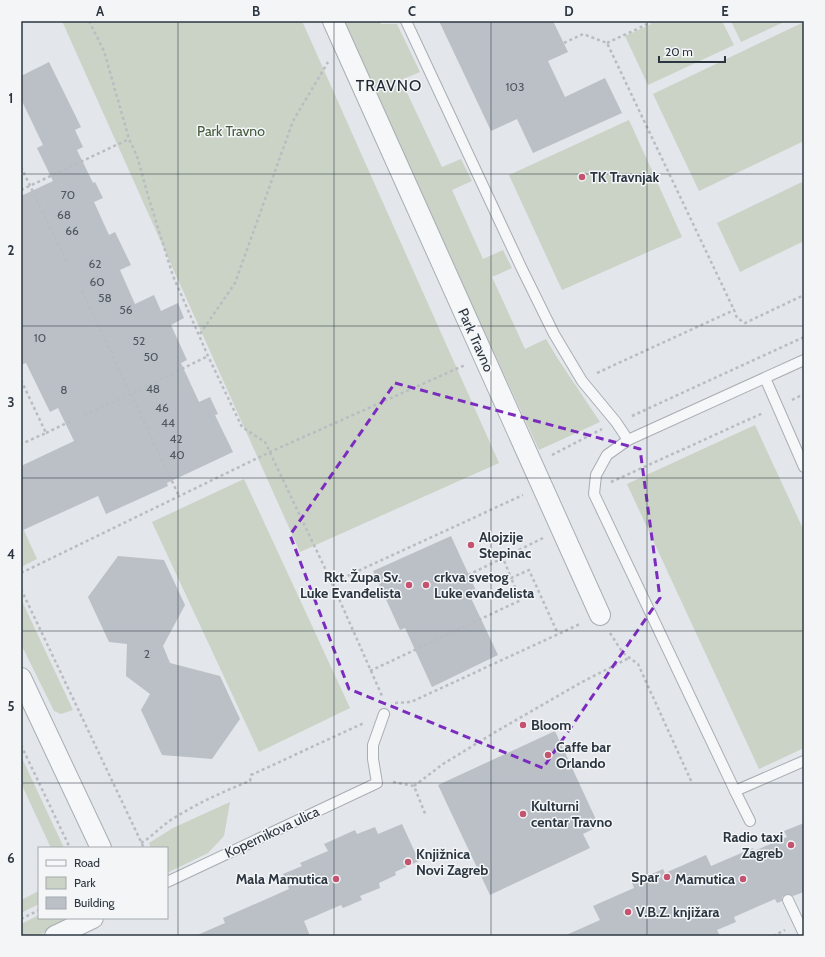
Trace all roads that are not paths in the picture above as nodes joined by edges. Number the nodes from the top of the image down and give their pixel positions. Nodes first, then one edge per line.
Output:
1 (333, 21) edge
2 (406, 21) edge
3 (804, 360) edge
4 (765, 378) junction
5 (628, 440) junction
6 (804, 467) edge
7 (600, 615) road end
8 (21, 678) edge
9 (384, 714) road end
10 (804, 760) edge
11 (736, 791) junction
12 (750, 821) dead end
13 (101, 847) edge
14 (168, 882) edge
15 (788, 900) dead end
16 (91, 919) edge
17 (804, 934) edge
18 (56, 936) edge

1 - 7 street, Park Travno
2 - 5 lane
3 - 4 lane
4 - 5 lane
4 - 6 lane
5 - 11 lane
8 - 13 street
9 - 14 lane, Kopernikova ulica
10 - 11 lane
11 - 12 lane
15 - 17 lane
16 - 18 street

